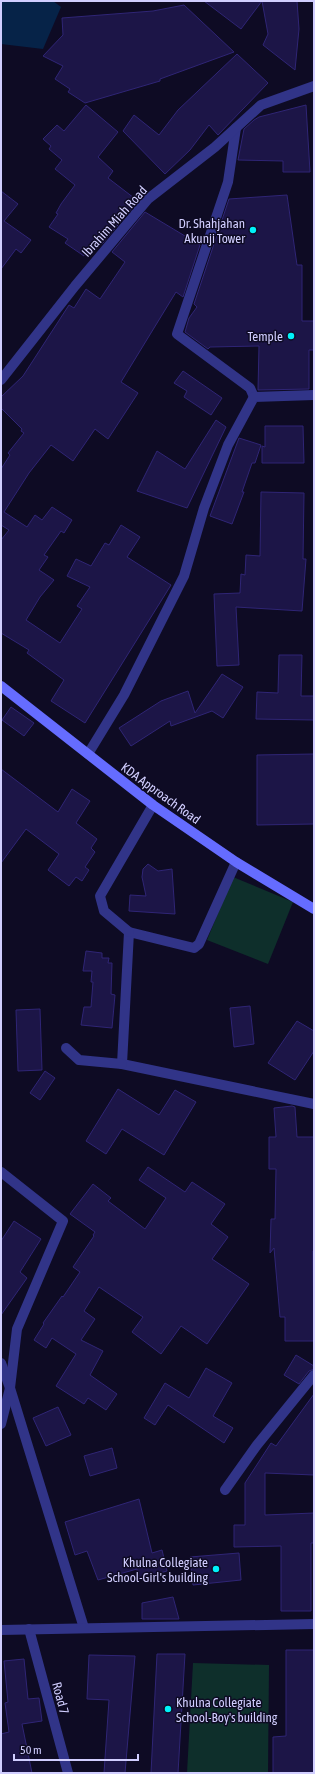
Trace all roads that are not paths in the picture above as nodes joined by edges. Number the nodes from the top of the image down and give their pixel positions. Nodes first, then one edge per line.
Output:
1 (314, 86) edge
2 (236, 128) junction
3 (1, 380) edge
4 (314, 395) edge
5 (254, 397) junction
6 (1, 686) edge
7 (88, 754) junction
8 (153, 805) junction
9 (236, 862) junction
10 (314, 908) edge
11 (129, 932) junction
12 (66, 1048) dead end
13 (122, 1064) junction
14 (314, 1104) edge
15 (1, 1172) edge
16 (1, 1363) edge
17 (314, 1375) edge
18 (10, 1388) junction
19 (1, 1424) edge
20 (225, 1490) dead end
21 (314, 1624) edge
22 (84, 1628) junction
23 (29, 1629) junction
24 (1, 1630) edge
25 (68, 1773) edge

1 - 2 street, Ibrahim Miah Road
2 - 3 street, Ibrahim Miah Road
2 - 5 street
4 - 5 street
5 - 7 street
6 - 7 street, KDA Approach Road
7 - 8 street, KDA Approach Road
8 - 9 street, KDA Approach Road
8 - 11 street
9 - 10 street, KDA Approach Road
9 - 11 street
11 - 13 street
12 - 13 street
13 - 14 street
15 - 18 street
16 - 18 street
17 - 20 street
18 - 19 street
18 - 22 street
21 - 22 street
22 - 23 street
23 - 24 street
23 - 25 street, Road 7

